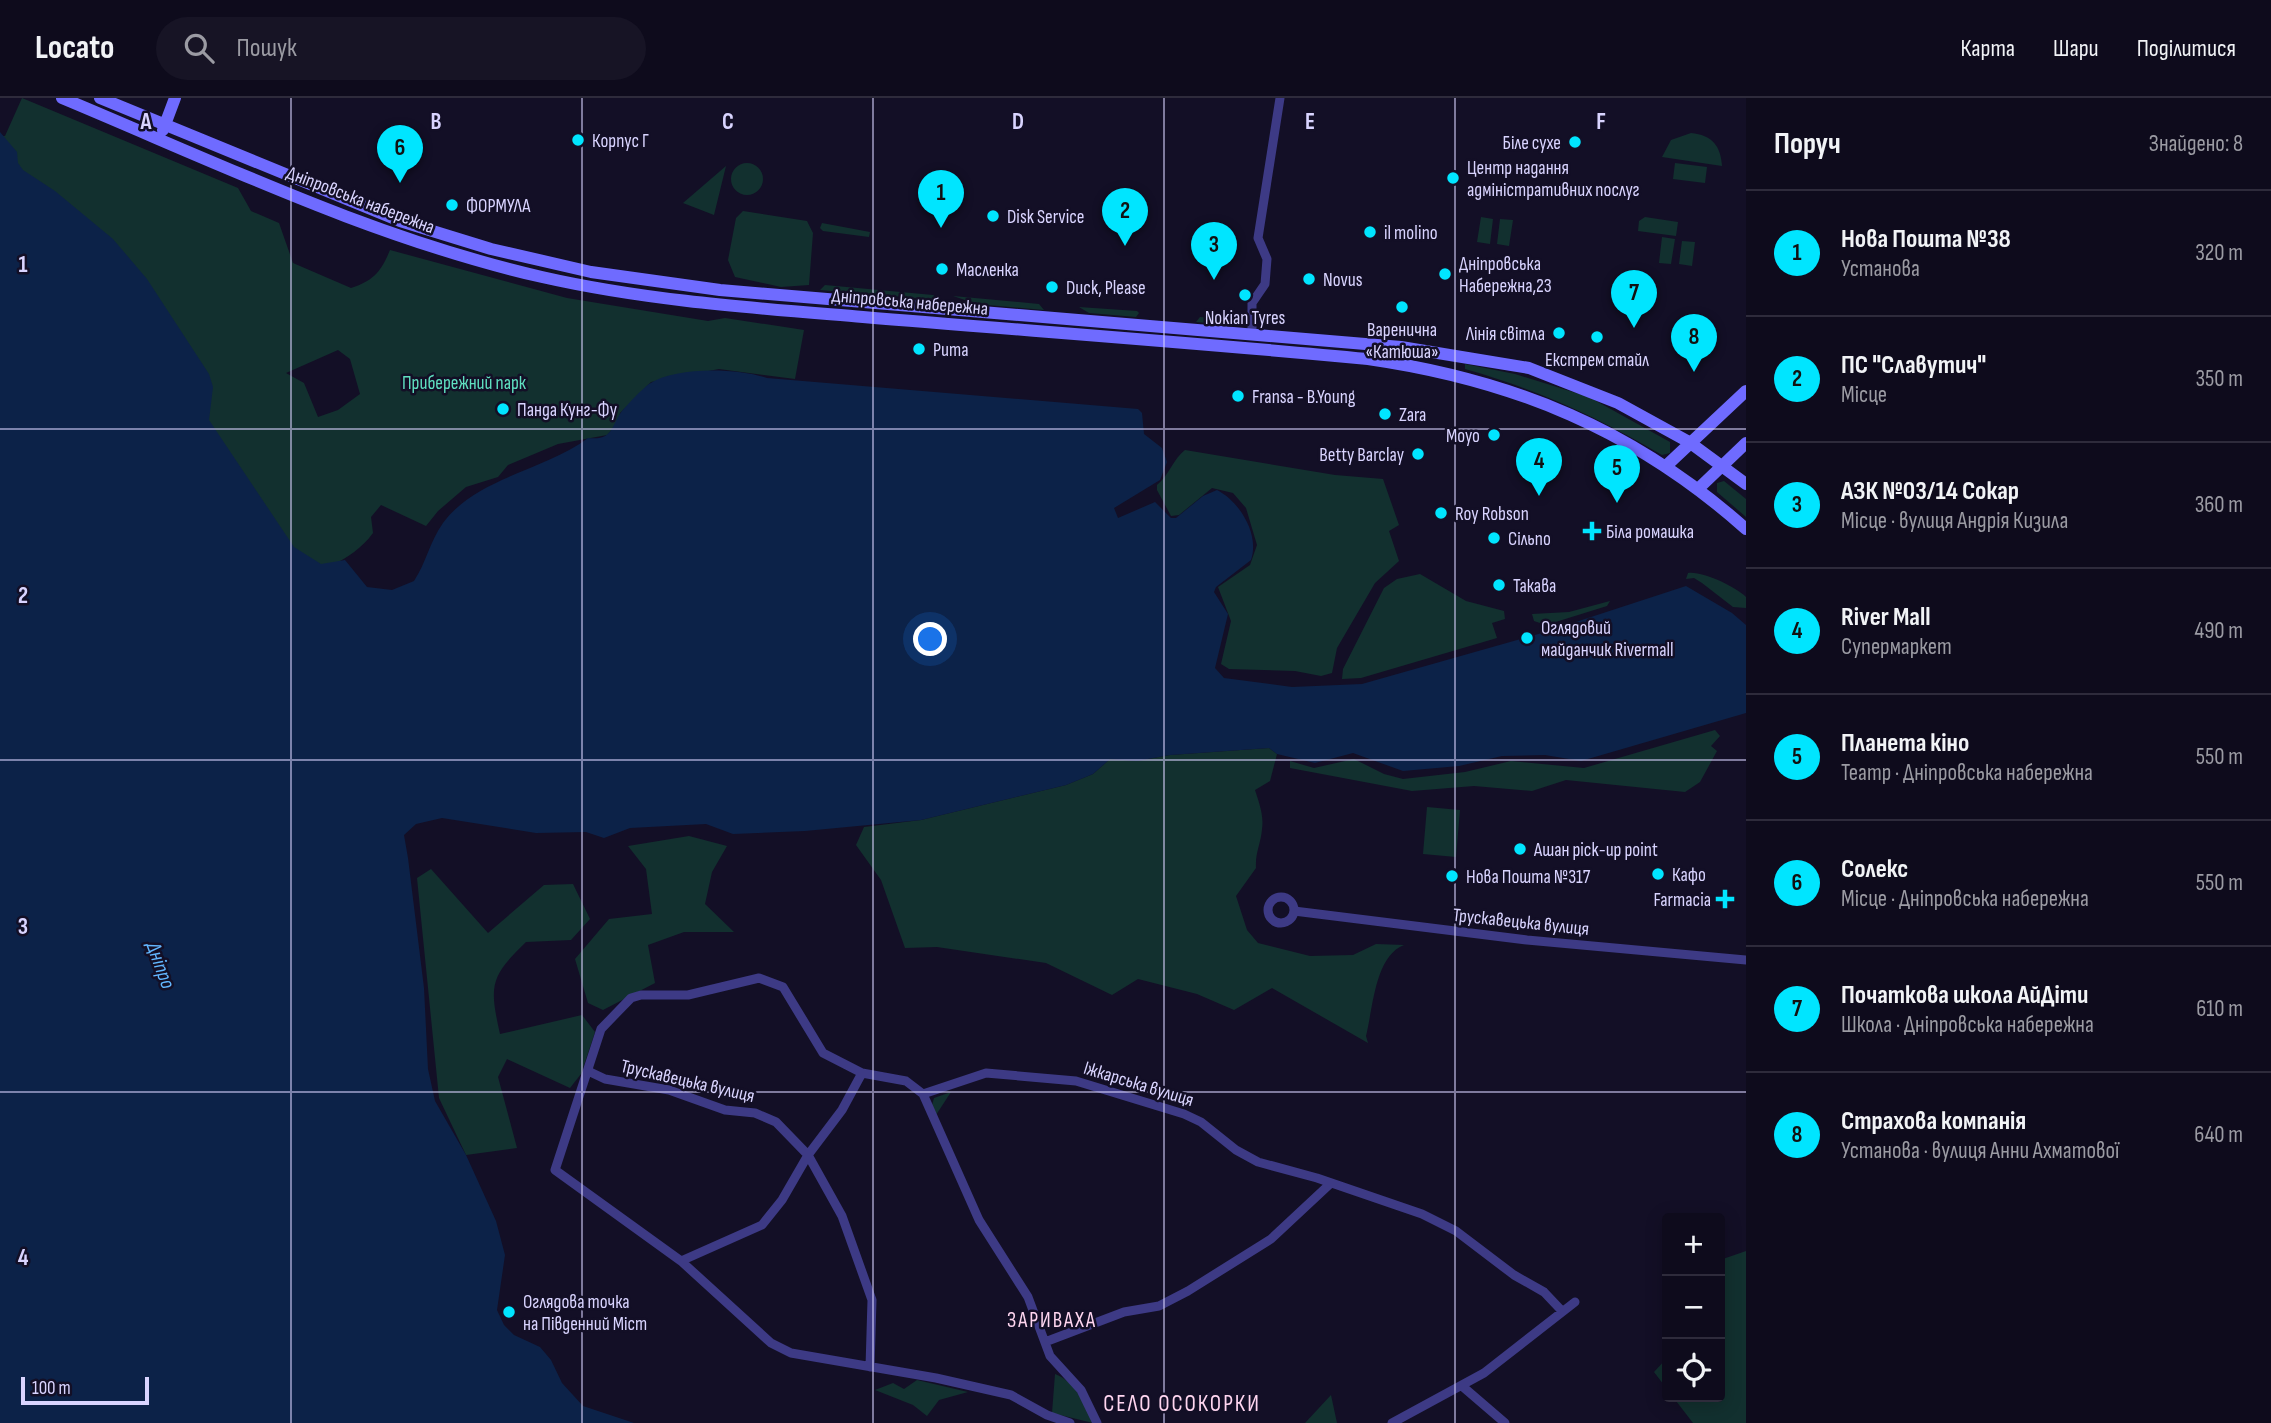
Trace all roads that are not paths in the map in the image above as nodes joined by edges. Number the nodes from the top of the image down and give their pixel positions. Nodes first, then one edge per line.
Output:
1 (62, 98) edge
2 (100, 98) edge
3 (176, 98) edge
4 (1280, 98) edge
5 (165, 125) junction
6 (160, 139) junction
7 (1252, 334) junction
8 (1746, 391) edge
9 (1689, 442) junction
10 (1746, 443) edge
11 (1722, 465) junction
12 (1665, 466) junction
13 (1746, 484) edge
14 (1699, 488) junction
15 (1746, 529) edge
16 (1294, 911) dead end
17 (1746, 960) edge
18 (588, 1071) junction
19 (862, 1073) junction
20 (923, 1094) junction
21 (808, 1155) junction
22 (1331, 1183) junction
23 (681, 1261) junction
24 (1575, 1302) dead end
25 (1562, 1311) junction
26 (1045, 1342) junction
27 (870, 1367) junction
28 (1462, 1386) junction
29 (1070, 1423) edge
30 (1097, 1423) edge
31 (1392, 1423) edge
32 (1505, 1423) edge

1 - 6 main road, Дніпровська набережна
2 - 5 main road, Дніпровська набережна
3 - 5 main road
4 - 7 street
5 - 6 main road
5 - 7 main road, Дніпровська набережна
6 - 12 main road, Дніпровська набережна
7 - 9 main road, Дніпровська набережна
8 - 9 main road
9 - 11 main road, Дніпровська набережна
9 - 12 main road
10 - 11 main road
11 - 13 main road, Дніпровська набережна
11 - 14 main road
12 - 14 main road, Дніпровська набережна
14 - 15 main road, Дніпровська набережна
16 - 17 street, Трускавецька вулиця
18 - 19 street
18 - 21 street, Трускавецька вулиця
18 - 23 street
19 - 20 street
19 - 21 street
20 - 22 street, Іжкарська вулиця
20 - 26 street
21 - 23 street
21 - 27 street, Трускавецька вулиця
22 - 25 street, Іжкарська вулиця
22 - 26 street
23 - 27 street
24 - 25 street
25 - 28 street
26 - 30 street
27 - 29 street
28 - 31 street
28 - 32 street

